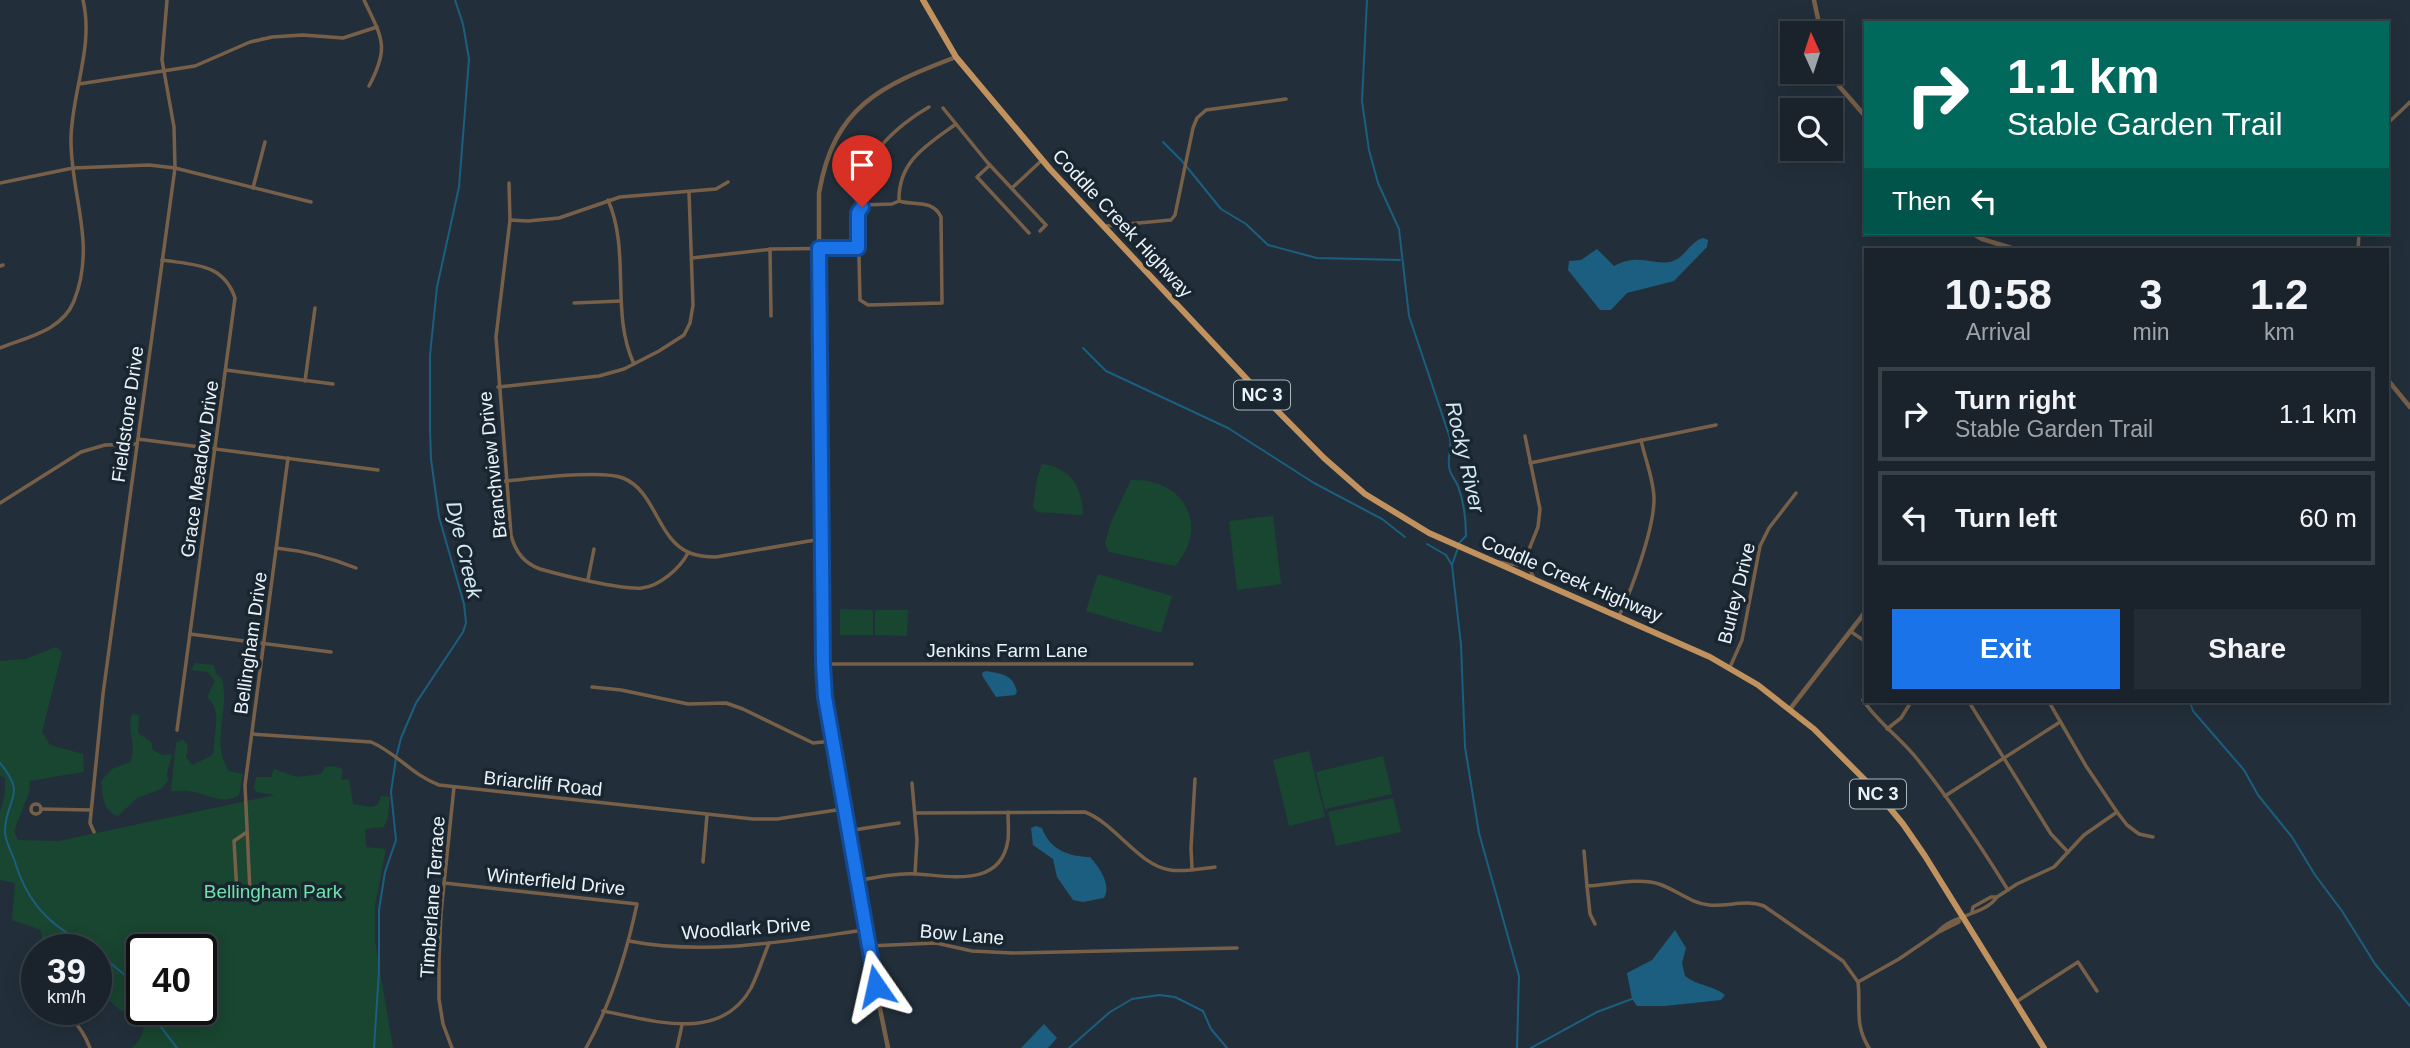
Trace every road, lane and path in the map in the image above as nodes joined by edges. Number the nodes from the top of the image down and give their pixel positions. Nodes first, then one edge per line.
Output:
1 (83, 0) edge
2 (167, 0) edge
3 (364, 0) edge
4 (923, 0) edge
5 (1814, 0) edge
6 (1818, 21) edge
7 (377, 27) junction
8 (956, 57) junction
9 (163, 71) junction
10 (79, 84) junction
11 (1838, 84) edge
12 (369, 86) dead end
13 (1286, 99) dead end
14 (2410, 102) edge
15 (929, 107) dead end
16 (943, 108) dead end
17 (1864, 115) edge
18 (2389, 122) edge
19 (956, 124) junction
20 (265, 142) dead end
21 (1042, 160) junction
22 (990, 165) junction
23 (73, 168) junction
24 (175, 168) junction
25 (728, 182) dead end
26 (0, 183) edge
27 (509, 183) dead end
28 (253, 188) junction
29 (1012, 188) junction
30 (689, 192) junction
31 (608, 200) junction
32 (898, 201) junction
33 (311, 202) dead end
34 (864, 205) junction
35 (510, 220) junction
36 (1104, 226) junction
37 (1040, 231) dead end
38 (1029, 233) dead end
39 (1976, 235) edge
40 (819, 248) junction
41 (858, 248) junction
42 (2008, 248) edge
43 (771, 249) junction
44 (692, 258) junction
45 (162, 260) junction
46 (621, 301) junction
47 (574, 303) dead end
48 (315, 308) dead end
49 (771, 316) dead end
50 (0, 348) edge
51 (634, 364) junction
52 (226, 370) junction
53 (305, 381) junction
54 (2389, 381) edge
55 (333, 384) dead end
56 (498, 387) junction
57 (2410, 407) edge
58 (1716, 425) dead end
59 (1525, 436) dead end
60 (1640, 440) junction
61 (138, 441) junction
62 (216, 449) junction
63 (288, 458) junction
64 (1530, 463) junction
65 (378, 470) dead end
66 (507, 481) junction
67 (494, 482) dead end
68 (1796, 493) dead end
69 (0, 503) edge
70 (821, 539) junction
71 (276, 548) junction
72 (594, 549) dead end
73 (688, 553) junction
74 (1526, 557) junction
75 (1496, 562) junction
76 (356, 568) dead end
77 (588, 579) junction
78 (1535, 580) junction
79 (1864, 614) edge
80 (1619, 615) junction
81 (1850, 631) junction
82 (190, 634) junction
83 (1864, 641) edge
84 (264, 643) junction
85 (331, 652) dead end
86 (823, 664) junction
87 (1192, 664) dead end
88 (1730, 667) junction
89 (592, 687) dead end
90 (1865, 703) edge
91 (1910, 703) edge
92 (1970, 703) edge
93 (2050, 703) edge
94 (1790, 709) junction
95 (2061, 721) junction
96 (1887, 729) junction
97 (177, 730) dead end
98 (252, 734) junction
99 (833, 741) junction
100 (2004, 756) junction
101 (1195, 779) dead end
102 (912, 783) dead end
103 (454, 787) junction
104 (1945, 796) junction
105 (41, 809) dead end
106 (844, 809) junction
107 (91, 810) junction
108 (1008, 812) junction
109 (2117, 812) junction
110 (915, 813) junction
111 (707, 815) junction
112 (899, 823) dead end
113 (847, 831) junction
114 (94, 832) dead end
115 (247, 832) junction
116 (2153, 837) dead end
117 (1584, 851) dead end
118 (2068, 852) junction
119 (703, 862) dead end
120 (1214, 867) dead end
121 (1192, 869) junction
122 (915, 874) junction
123 (857, 881) junction
124 (444, 883) junction
125 (1587, 886) junction
126 (2008, 890) junction
127 (1961, 918) junction
128 (1595, 924) dead end
129 (864, 930) junction
130 (629, 941) junction
131 (769, 943) junction
132 (868, 946) junction
133 (1237, 948) dead end
134 (1858, 982) junction
135 (2097, 991) dead end
136 (2016, 1002) junction
137 (603, 1011) junction
138 (79, 1025) edge
139 (682, 1025) junction
140 (90, 1048) edge
141 (452, 1048) edge
142 (586, 1048) edge
143 (677, 1048) edge
144 (888, 1048) edge
145 (1868, 1048) edge
146 (2044, 1048) edge

1 - 10 street
2 - 9 street, Fieldstone Drive
3 - 7 street
4 - 8 main road, Coddle Creek Highway / NC 3
5 - 6 street
7 - 9 street
7 - 12 street
8 - 21 main road, Coddle Creek Highway / NC 3
8 - 40 street
9 - 10 street
9 - 24 street, Fieldstone Drive
10 - 23 street
11 - 17 street
13 - 36 street
14 - 18 street
15 - 34 street
16 - 19 street
19 - 22 street
19 - 32 street
20 - 28 street
21 - 29 street
21 - 36 main road, Coddle Creek Highway / NC 3
22 - 29 street
22 - 38 street
23 - 24 street
23 - 26 street
23 - 50 street
24 - 28 street
24 - 45 street, Fieldstone Drive
25 - 30 street
27 - 35 street, Branchview Drive
28 - 33 street
29 - 37 street
30 - 31 street
30 - 44 street
31 - 35 street
31 - 46 street
32 - 34 street
32 - 41 street
34 - 41 street
35 - 56 street, Branchview Drive
36 - 75 main road, Coddle Creek Highway / NC 3
39 - 42 street
40 - 41 street
40 - 43 street
40 - 70 street
43 - 44 street
43 - 49 street
44 - 51 street
45 - 52 street, Grace Meadow Drive
45 - 61 street, Fieldstone Drive
46 - 47 street
46 - 51 street
48 - 53 street
51 - 56 street
52 - 53 street
52 - 62 street, Grace Meadow Drive
53 - 55 street
54 - 57 street
56 - 66 street, Branchview Drive
58 - 60 street
59 - 64 street
60 - 64 street
60 - 80 street
61 - 62 street
61 - 69 street
61 - 107 street, Fieldstone Drive
62 - 63 street
62 - 82 street, Grace Meadow Drive
63 - 65 street
63 - 71 street, Bellingham Drive
64 - 74 street
66 - 67 street
66 - 73 street
66 - 77 street, Branchview Drive
68 - 88 street, Burley Drive
70 - 73 street
70 - 86 street
71 - 76 street
71 - 84 street, Bellingham Drive
72 - 77 street
73 - 77 street, Branchview Drive
74 - 75 street
74 - 78 street
75 - 78 main road, Coddle Creek Highway / NC 3
78 - 80 main road, Coddle Creek Highway / NC 3
79 - 81 street
80 - 88 main road, Coddle Creek Highway / NC 3
81 - 83 street
81 - 94 street
82 - 84 street
82 - 97 street, Grace Meadow Drive
84 - 85 street
84 - 98 street, Bellingham Drive
86 - 87 street, Jenkins Farm Lane
86 - 99 street
88 - 94 main road, Coddle Creek Highway / NC 3
89 - 99 street
90 - 96 street
91 - 96 street
92 - 100 street
93 - 95 street
94 - 127 main road, Coddle Creek Highway / NC 3
95 - 100 street
95 - 109 street
96 - 104 street
98 - 103 street, Briarcliff Road
98 - 115 street, Bellingham Drive
99 - 106 street
100 - 104 street
100 - 118 street
101 - 121 street
102 - 110 street
103 - 111 street, Briarcliff Road
103 - 124 street, Timberlane Terrace
104 - 126 street
105 - 107 street
106 - 111 street, Briarcliff Road
106 - 113 street
107 - 114 street, Fieldstone Drive
108 - 110 street
108 - 121 street
108 - 122 street
109 - 116 street
109 - 118 street
110 - 122 street
111 - 119 street
112 - 113 street
113 - 123 street
115 - 115 street, Bellingham Drive
117 - 125 street
118 - 126 street
120 - 121 street
122 - 123 street
123 - 129 street
124 - 130 street, Winterfield Drive
124 - 141 street, Timberlane Terrace
125 - 128 street
125 - 134 street
126 - 127 street
127 - 134 street
127 - 136 main road, Coddle Creek Highway / NC 3
129 - 131 street, Woodlark Drive
129 - 132 street
130 - 131 street, Woodlark Drive
130 - 137 street, Winterfield Drive
131 - 139 street
132 - 133 street, Bow Lane
132 - 144 street
134 - 145 street
135 - 136 street
136 - 146 main road, Coddle Creek Highway / NC 3
137 - 139 street
137 - 142 street, Winterfield Drive
138 - 140 street
139 - 143 street

